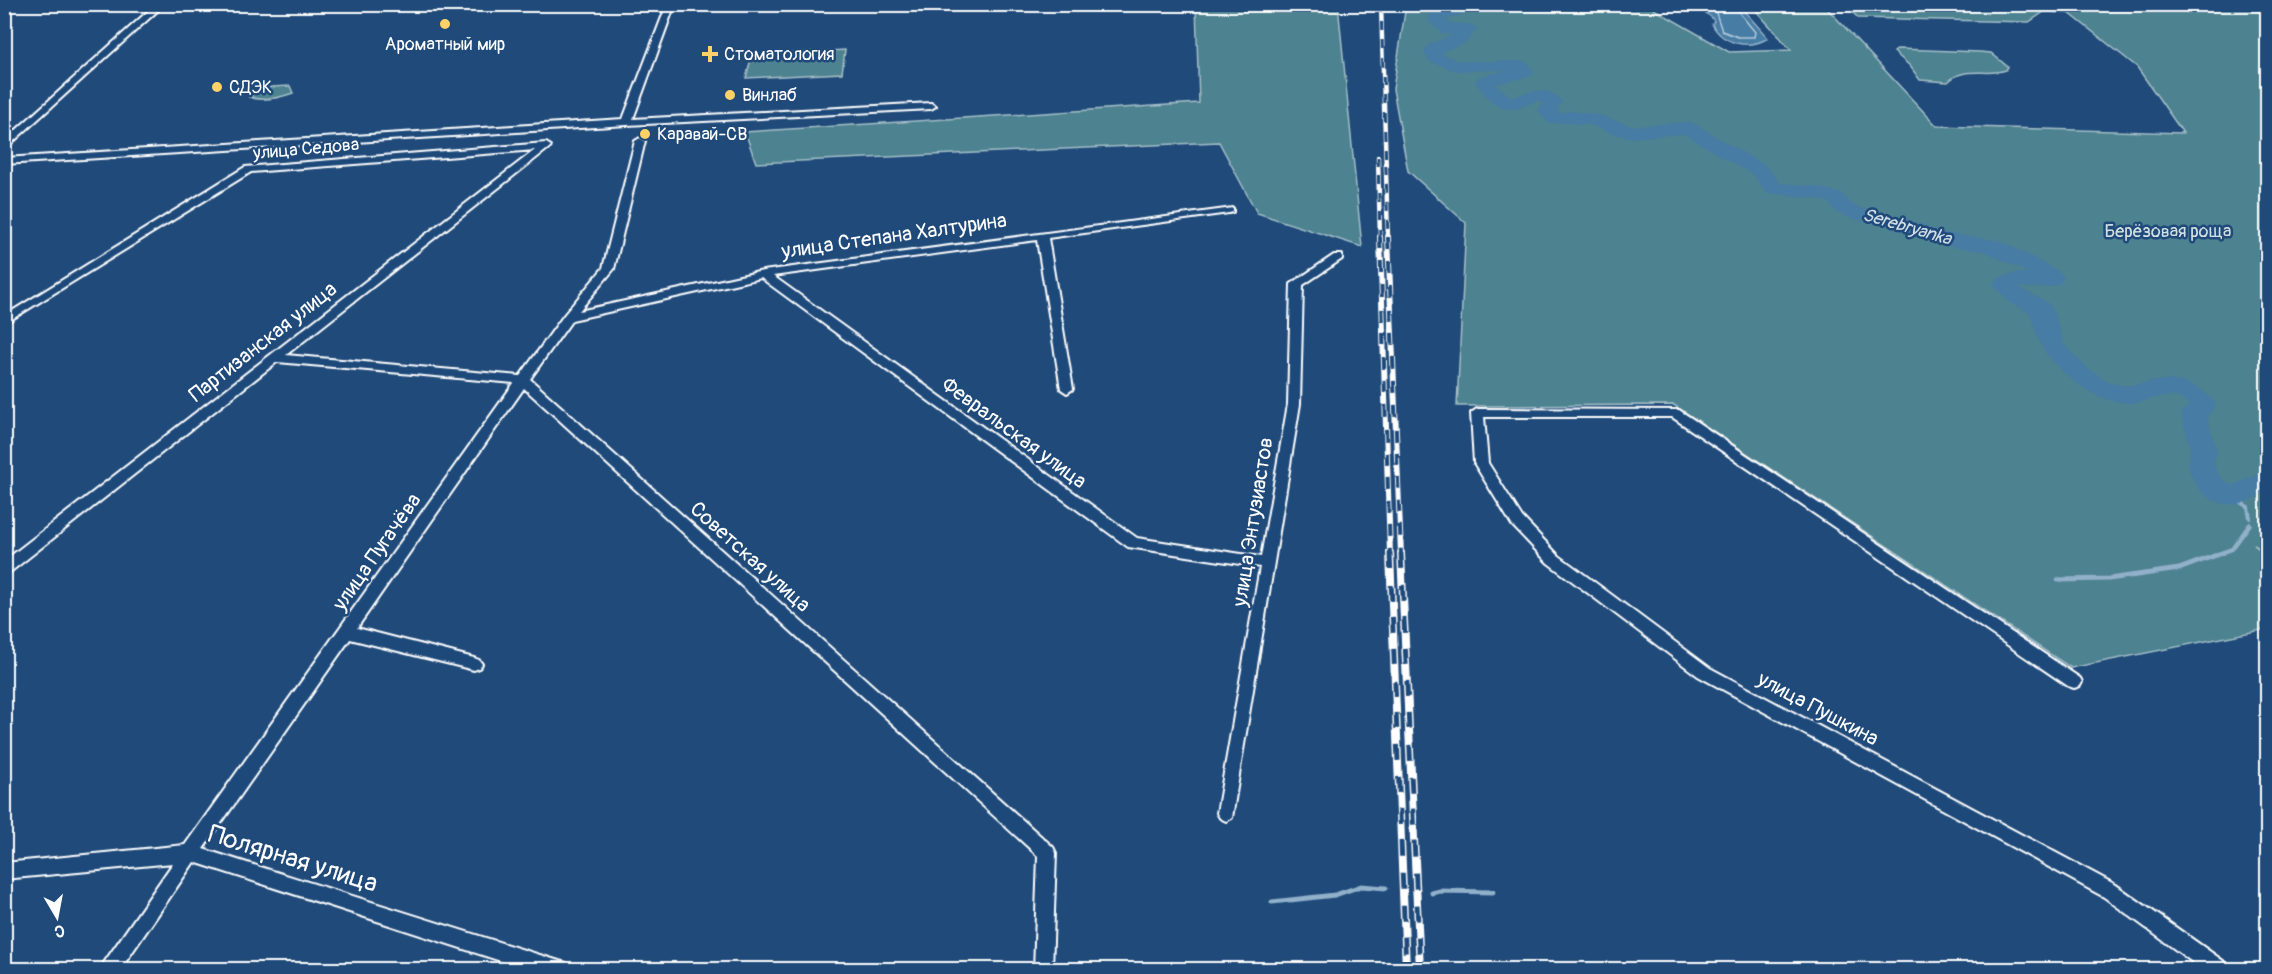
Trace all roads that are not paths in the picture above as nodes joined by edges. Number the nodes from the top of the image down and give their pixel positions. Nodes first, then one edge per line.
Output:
1 (161, 4) edge
2 (671, 4) edge
3 (931, 106) dead end
4 (627, 122) junction
5 (640, 141) dead end
6 (546, 146) joint
7 (4, 147) edge
8 (4, 161) edge
9 (1229, 210) dead end
10 (1042, 235) junction
11 (1338, 257) dead end
12 (763, 274) junction
13 (568, 317) junction
14 (4, 321) edge
15 (275, 358) junction
16 (523, 380) junction
17 (1067, 389) dead end
18 (1268, 563) junction
19 (4, 569) edge
20 (347, 632) junction
21 (474, 664) dead end
22 (2074, 682) dead end
23 (1226, 813) dead end
24 (190, 853) junction
25 (4, 871) edge
26 (108, 969) edge
27 (559, 969) edge
28 (1043, 969) edge
29 (2219, 969) edge

1 - 7 street
2 - 4 street
3 - 4 street
4 - 8 street
5 - 13 street, улица Пугачёва
6 - 14 street, улица Седова
6 - 15 street, Партизанская улица
9 - 10 street, улица Степана Халтурина
10 - 12 street, улица Степана Халтурина
10 - 17 street
11 - 18 street, улица Энтузиастов
12 - 13 street, улица Степана Халтурина
12 - 18 street, Февральская улица
13 - 16 street, улица Пугачёва
15 - 16 street
15 - 19 street, Партизанская улица
16 - 20 street, улица Пугачёва
16 - 28 street, Советская улица
18 - 23 street, улица Энтузиастов
20 - 21 street
20 - 24 street, улица Пугачёва
22 - 29 street, улица Пушкина
24 - 25 street, Полярная улица
24 - 26 street, улица Пугачёва
24 - 27 street, Полярная улица

